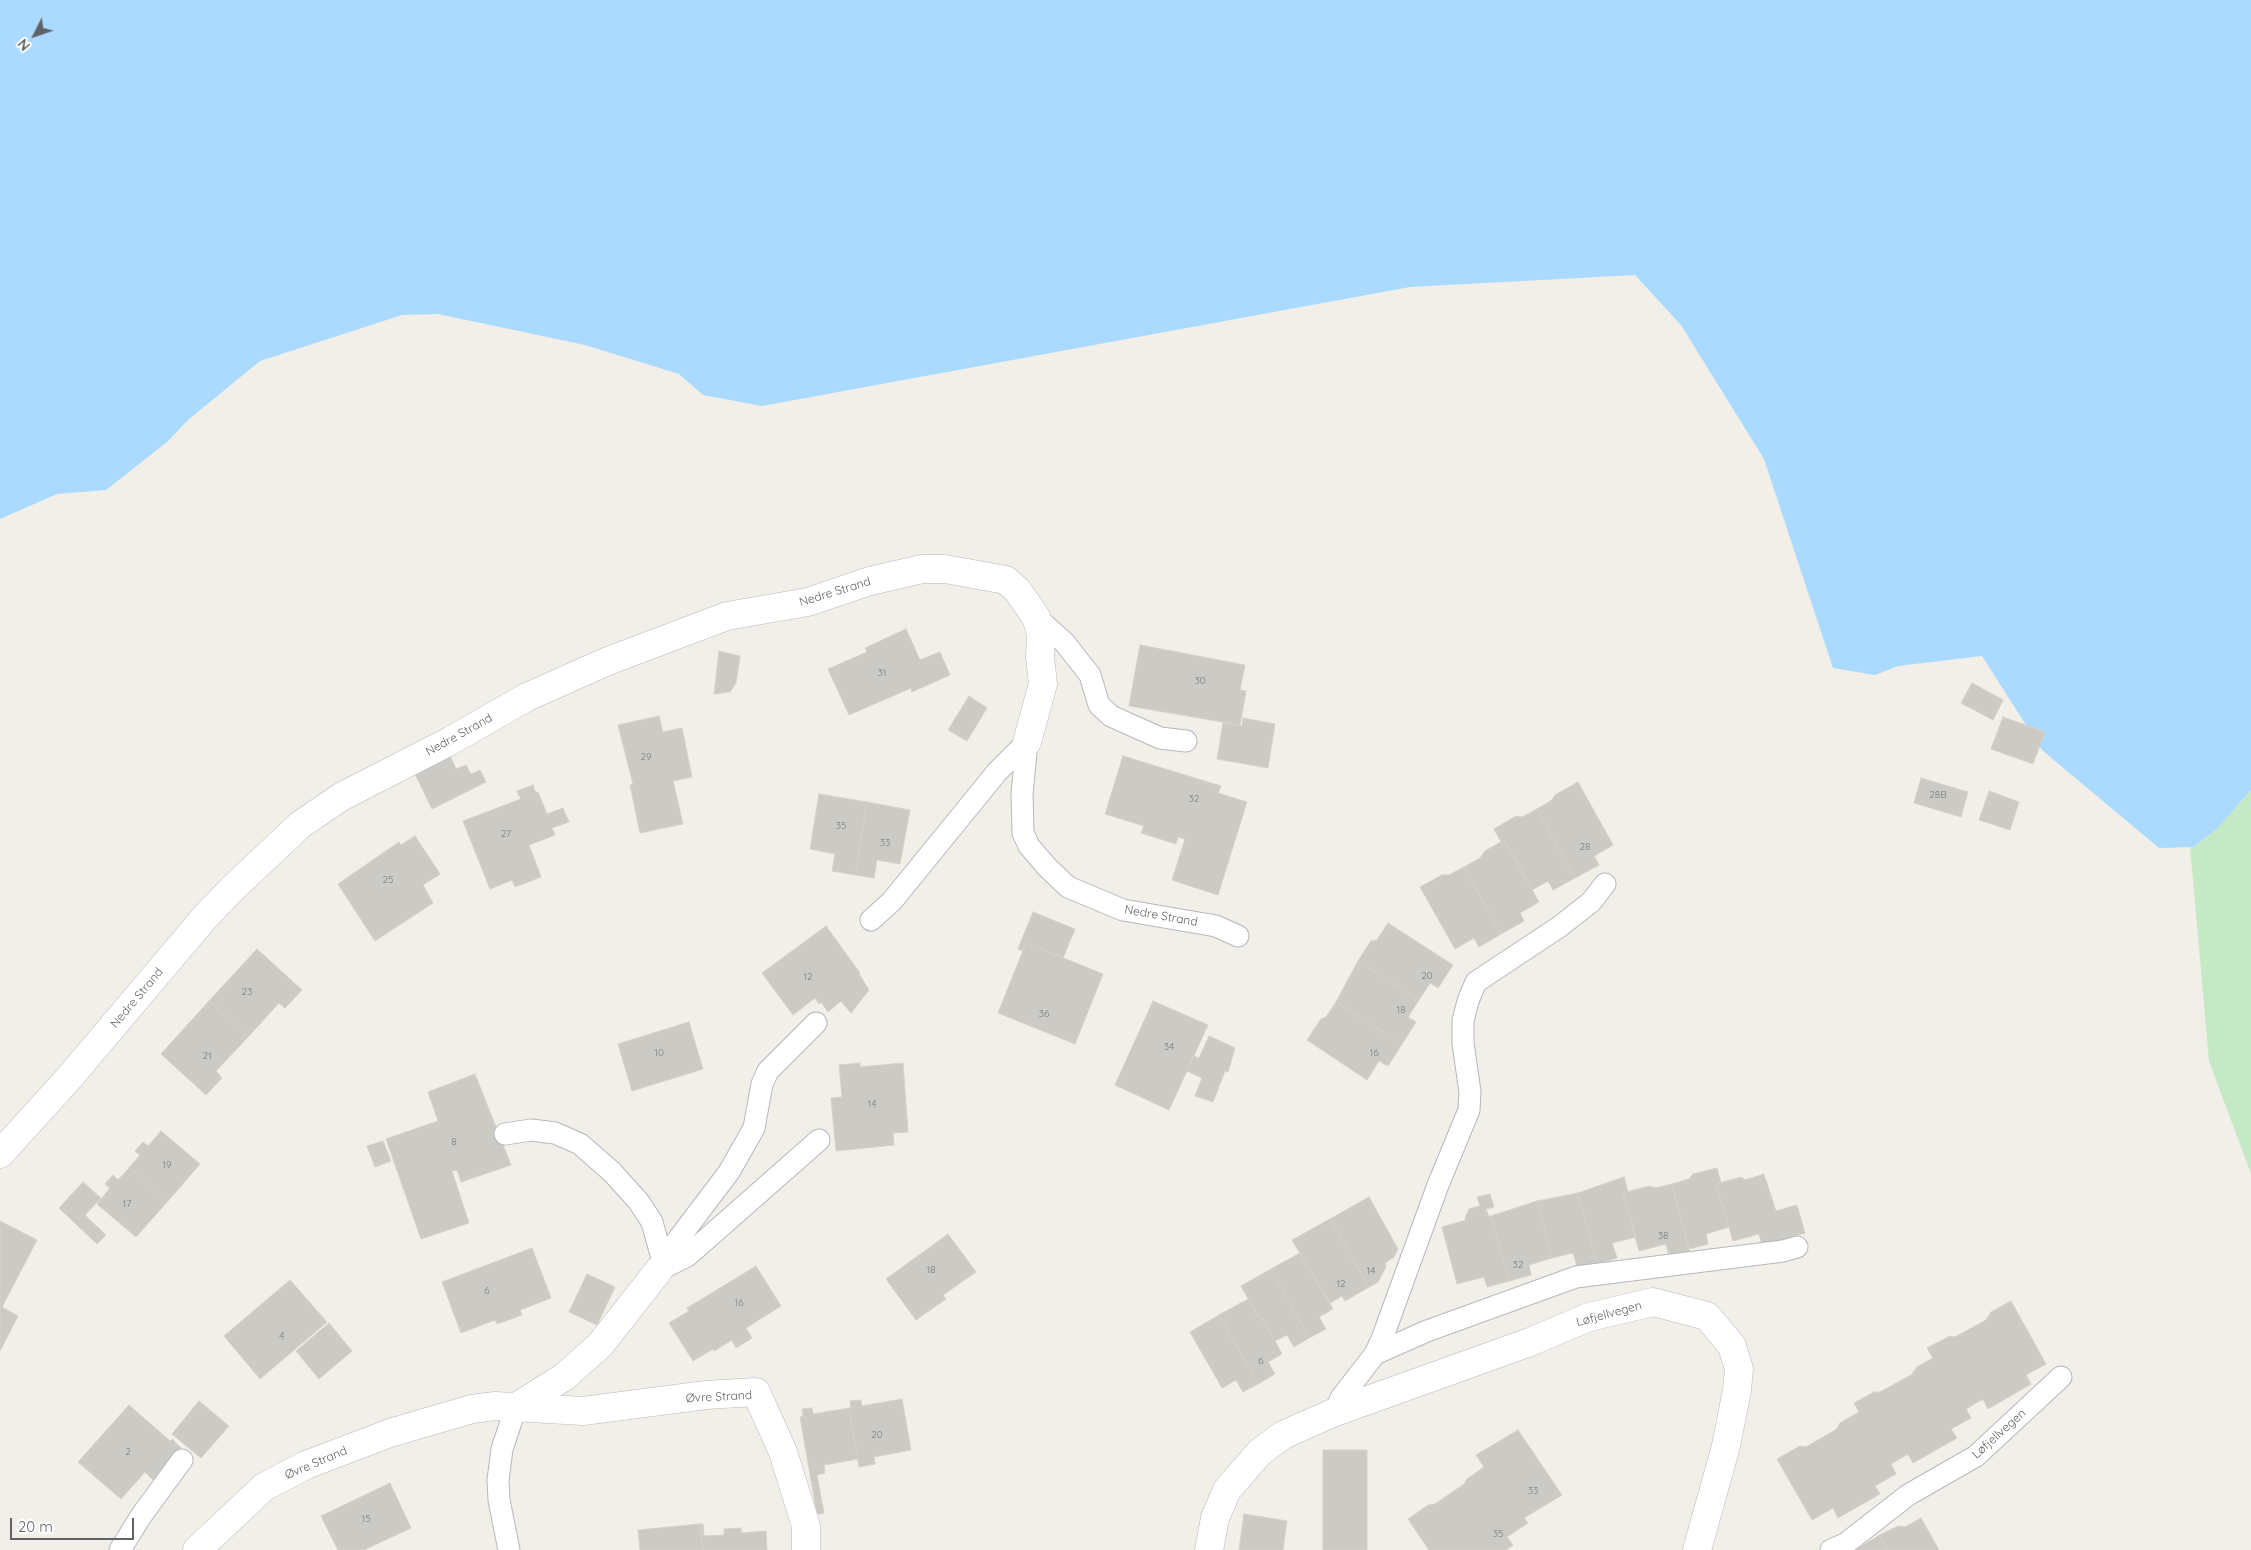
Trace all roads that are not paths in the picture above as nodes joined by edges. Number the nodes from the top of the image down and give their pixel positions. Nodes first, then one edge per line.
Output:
1 (1036, 617) junction
2 (1186, 741) dead end
3 (1027, 742) junction
4 (1605, 884) dead end
5 (871, 920) dead end
6 (1238, 936) dead end
7 (816, 1023) dead end
8 (505, 1134) dead end
9 (819, 1140) dead end
10 (0, 1154) edge
11 (1797, 1247) dead end
12 (659, 1270) junction
13 (1375, 1354) junction
14 (2061, 1377) dead end
15 (516, 1406) junction
16 (1335, 1412) junction
17 (182, 1460) dead end
18 (120, 1550) edge
19 (198, 1550) edge
20 (509, 1550) edge
21 (806, 1550) edge
22 (1209, 1550) edge
23 (1697, 1550) edge
24 (1831, 1550) edge

1 - 2 lane, Nedre Strand
1 - 3 street, Nedre Strand
1 - 10 street, Nedre Strand
3 - 5 lane, Nedre Strand
3 - 6 lane, Nedre Strand
4 - 13 lane
7 - 12 lane, Øvre Strand
8 - 12 lane
9 - 12 lane, Øvre Strand
11 - 13 lane
12 - 15 street, Øvre Strand
13 - 16 lane
14 - 24 lane, Løfjellvegen
15 - 19 street, Øvre Strand
15 - 20 lane
15 - 21 street, Øvre Strand
16 - 22 street, Løfjellvegen
16 - 23 street, Løfjellvegen
17 - 18 lane

